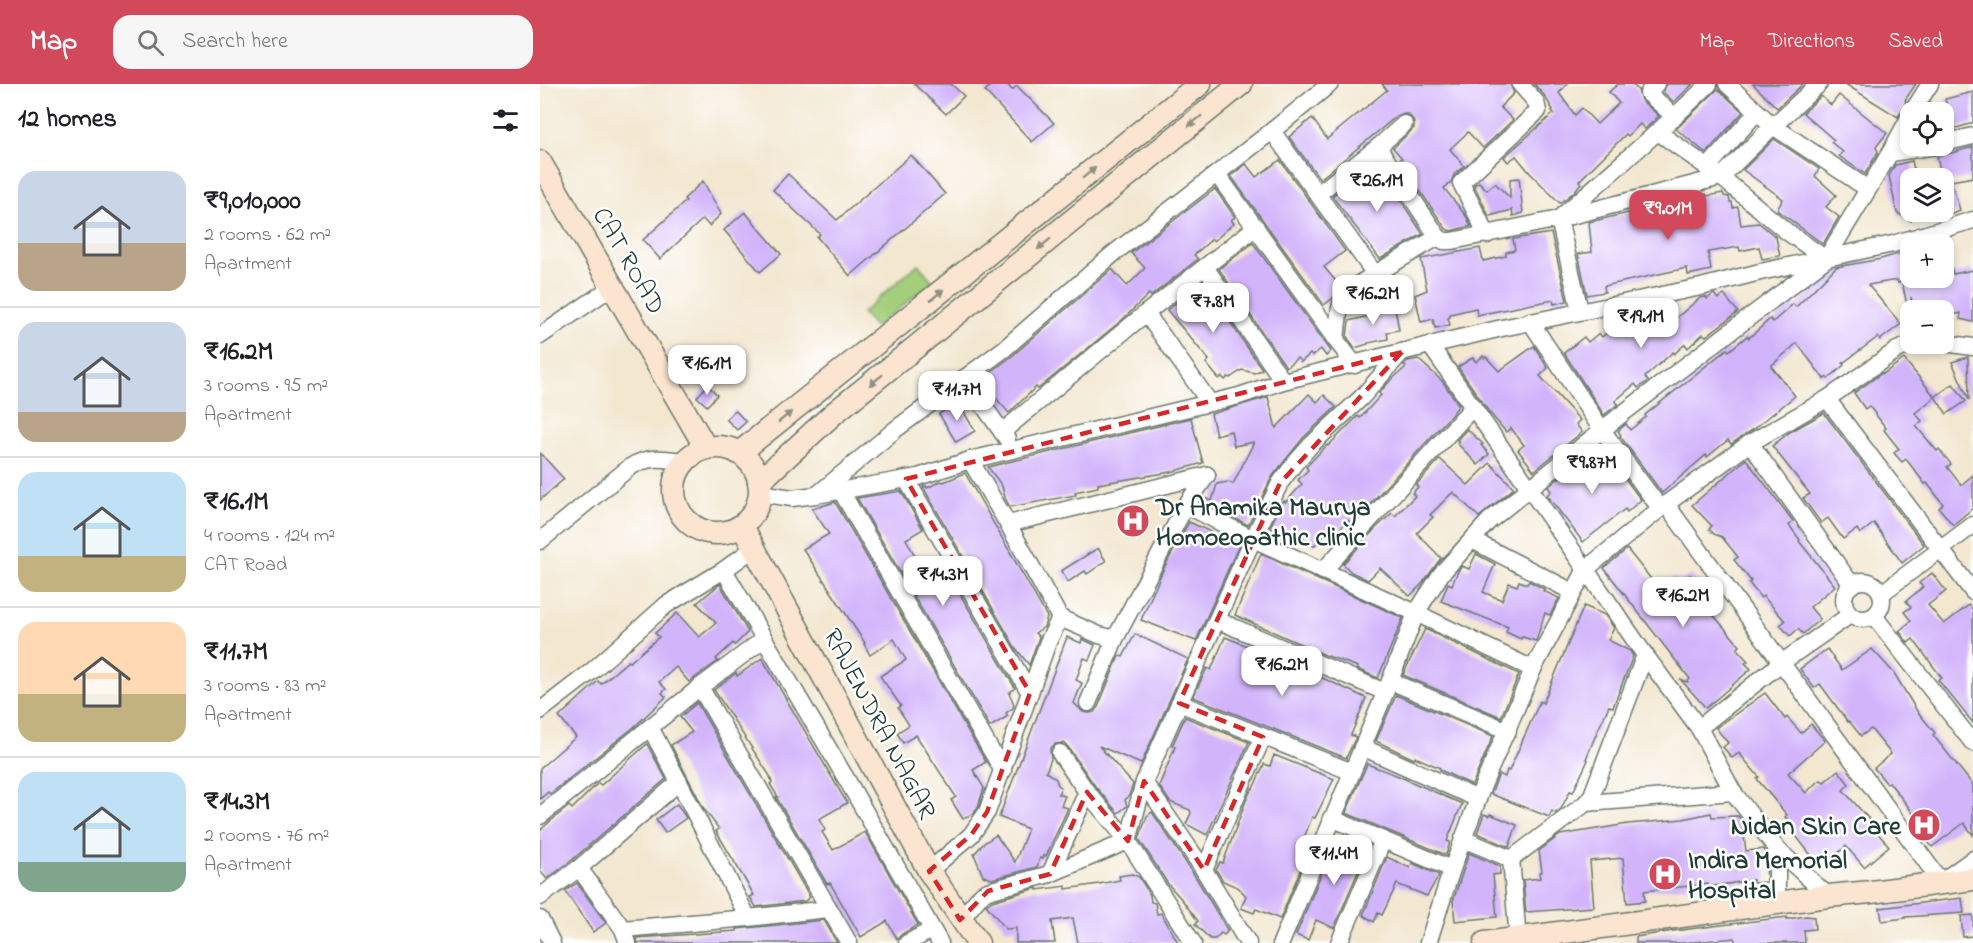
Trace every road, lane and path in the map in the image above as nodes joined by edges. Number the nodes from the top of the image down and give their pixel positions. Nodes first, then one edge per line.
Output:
1 (1200, 84) edge
2 (1240, 84) edge
3 (1330, 84) edge
4 (1520, 84) edge
5 (1709, 84) edge
6 (1727, 84) edge
7 (1820, 84) edge
8 (1930, 84) edge
9 (1647, 87) edge
10 (1918, 102) edge
11 (1757, 112) junction
12 (1675, 117) junction
13 (1404, 123) dead end
14 (1773, 126) junction
15 (1272, 131) junction
16 (1658, 132) junction
17 (1900, 134) edge
18 (1973, 136) edge
19 (1954, 141) edge
20 (1378, 147) junction
21 (1900, 151) edge
22 (1890, 153) junction
23 (540, 162) edge
24 (1714, 173) junction
25 (1217, 174) junction
26 (540, 182) edge
27 (1868, 189) junction
28 (1319, 194) junction
29 (1559, 219) junction
30 (1973, 220) edge
31 (1256, 227) junction
32 (1487, 235) junction
33 (1438, 237) junction
34 (1826, 259) junction
35 (1205, 267) junction
36 (1375, 274) junction
37 (608, 290) junction
38 (1580, 311) junction
39 (1146, 313) junction
40 (1530, 321) junction
41 (540, 336) edge
42 (1336, 340) junction
43 (1430, 345) junction
44 (1954, 345) edge
45 (1973, 348) edge
46 (1900, 349) edge
47 (1402, 352) junction
48 (1355, 364) junction
49 (964, 378) junction
50 (1283, 381) junction
51 (1827, 399) junction
52 (1210, 403) junction
53 (1473, 407) junction
54 (1602, 430) junction
55 (1002, 432) junction
56 (1750, 443) junction
57 (1014, 451) junction
58 (740, 453) junction
59 (696, 454) junction
60 (970, 460) junction
61 (906, 479) junction
62 (760, 487) junction
63 (1530, 488) junction
64 (841, 491) junction
65 (816, 495) junction
66 (1186, 505) junction
67 (1663, 506) junction
68 (1008, 524) junction
69 (1973, 525) edge
70 (742, 526) junction
71 (1253, 540) junction
72 (1473, 540) junction
73 (540, 541) edge
74 (754, 548) junction
75 (1940, 550) junction
76 (1586, 569) junction
77 (724, 570) junction
78 (1323, 571) junction
79 (1852, 585) junction
80 (1573, 592) junction
81 (1973, 592) edge
82 (1882, 593) junction
83 (1416, 614) junction
84 (1850, 615) junction
85 (1874, 616) junction
86 (1060, 618) junction
87 (1217, 621) junction
88 (764, 639) junction
89 (1115, 639) junction
90 (1646, 655) junction
91 (1780, 663) junction
92 (1533, 669) junction
93 (1388, 686) junction
94 (700, 687) junction
95 (1030, 693) junction
96 (1088, 703) dead end
97 (1179, 704) junction
98 (540, 711) edge
99 (650, 727) junction
100 (1699, 728) junction
101 (1508, 731) junction
102 (1263, 737) junction
103 (1973, 743) edge
104 (1362, 747) junction
105 (1060, 753) dead end
106 (1003, 771) junction
107 (1352, 772) junction
108 (679, 782) junction
109 (1144, 782) junction
110 (1087, 792) junction
111 (1733, 792) junction
112 (1478, 800) junction
113 (1586, 803) junction
114 (540, 816) edge
115 (1331, 819) junction
116 (1463, 839) junction
117 (1383, 840) junction
118 (1128, 841) junction
119 (1777, 849) junction
120 (1511, 859) junction
121 (1973, 859) edge
122 (579, 868) junction
123 (1452, 869) junction
124 (1204, 870) junction
125 (929, 871) junction
126 (1050, 874) junction
127 (1973, 879) edge
128 (1941, 882) junction
129 (1828, 896) junction
130 (540, 897) edge
131 (1777, 903) junction
132 (828, 909) junction
133 (748, 918) junction
134 (540, 919) edge
135 (960, 920) junction
136 (626, 936) edge
137 (936, 937) edge
138 (1518, 939) junction
139 (552, 943) edge
140 (849, 943) edge
141 (906, 943) edge
142 (978, 943) edge
143 (1192, 943) edge
144 (1248, 943) edge
145 (1281, 943) edge
146 (1339, 943) edge
147 (1428, 943) edge
148 (1485, 943) edge

58 -> 1 main road
2 -> 62 main road
3 - 15 street
4 - 32 street
5 - 12 street
6 - 11 street
7 - 14 street
8 - 10 street
9 - 12 street
11 - 14 street
11 - 24 street
12 - 16 street
13 - 20 street
14 - 24 street
14 - 27 street
15 - 25 street
15 - 28 street
16 - 24 street
16 - 29 street
17 - 22 street
18 - 19 street
20 - 28 street
20 - 33 street
21 - 22 street
22 - 27 street
23 - 37 main road, CAT ROAD
24 - 29 street
24 - 34 street
25 - 31 street
25 - 49 street
26 - 37 main road, CAT ROAD
27 - 34 street
28 - 36 street
29 - 32 street
29 - 38 street
30 - 34 street
31 - 35 street
31 - 42 street
32 - 33 street
33 - 36 street
34 - 38 street
34 - 54 street
35 - 39 street
35 - 50 street
36 - 42 street
37 - 41 street
37 - 59 main road, CAT ROAD
38 - 40 street
39 - 52 street
39 - 55 street
40 - 43 street
40 - 54 street
42 - 48 street
43 - 47 street
43 - 53 street
44 - 45 street
46 - 51 street
47 - 48 street
47 - 71 street
48 - 50 street
49 - 55 street
49 - 65 street
50 - 52 street
51 - 56 street
51 - 75 street
52 - 57 street
53 - 63 street
53 - 78 street
54 - 63 street
54 - 67 street
55 - 57 street
56 - 67 street
56 - 79 street
57 - 60 street
58 - 59 main road
58 - 62 main road
59 - 70 main road
59 - 73 street
60 - 61 street
60 - 68 street
61 - 64 street
61 - 95 street
62 - 65 street
62 - 70 main road
63 - 72 street
63 - 76 street
64 - 65 street
64 - 106 street
66 - 68 street
66 - 71 street
66 - 89 street
67 - 76 street
67 - 91 street
68 - 86 street
69 - 75 street
70 - 74 main road, RAJENDRA NAGAR
71 - 78 street
71 - 87 street
72 - 80 street
72 - 83 street
74 - 77 street
74 - 125 main road, RAJENDRA NAGAR
75 - 81 street
75 - 82 street
76 - 80 street
76 - 90 street
77 - 88 street
77 - 98 street
78 - 83 street
79 - 82 street
79 - 84 street
80 - 92 street
82 - 85 street
83 - 92 street
83 - 93 street
84 - 85 street
84 - 91 street
85 - 103 street
86 - 89 street
86 - 95 street
87 - 93 street
87 - 97 street
88 - 94 street
88 - 137 street
89 - 96 street
90 - 100 street
90 - 113 street
91 - 100 street
91 - 128 street
92 - 101 street
93 - 101 street
93 - 104 street
94 - 99 street
94 - 132 street
95 - 106 street
97 - 102 street
97 - 109 street
99 - 108 street
99 - 114 street
100 - 111 street
101 - 112 street
102 - 107 street
102 - 124 street
104 - 107 street
104 - 112 street
105 - 110 street
106 - 125 street
107 - 115 street
108 - 122 street
108 - 133 street
109 - 118 street
109 - 124 street
110 - 118 street
110 - 126 street
111 - 113 street
111 - 119 street
112 - 116 street
113 - 120 street
115 - 117 street
115 - 145 street
116 - 120 street
116 - 123 street
117 - 123 street
117 - 146 street
118 - 126 street
118 - 143 street
119 - 129 street
119 - 131 street
120 - 138 street
121 - 128 street
122 - 130 street
122 - 136 street
123 - 147 street
124 - 144 street
125 - 135 main road, RAJENDRA NAGAR
126 - 135 street
127 - 128 main road
128 - 129 main road
129 - 131 main road
131 - 138 main road
132 - 133 street
132 - 140 street
133 - 136 street
134 - 139 street
135 - 142 main road, RAJENDRA NAGAR
137 - 141 street
138 - 148 main road

